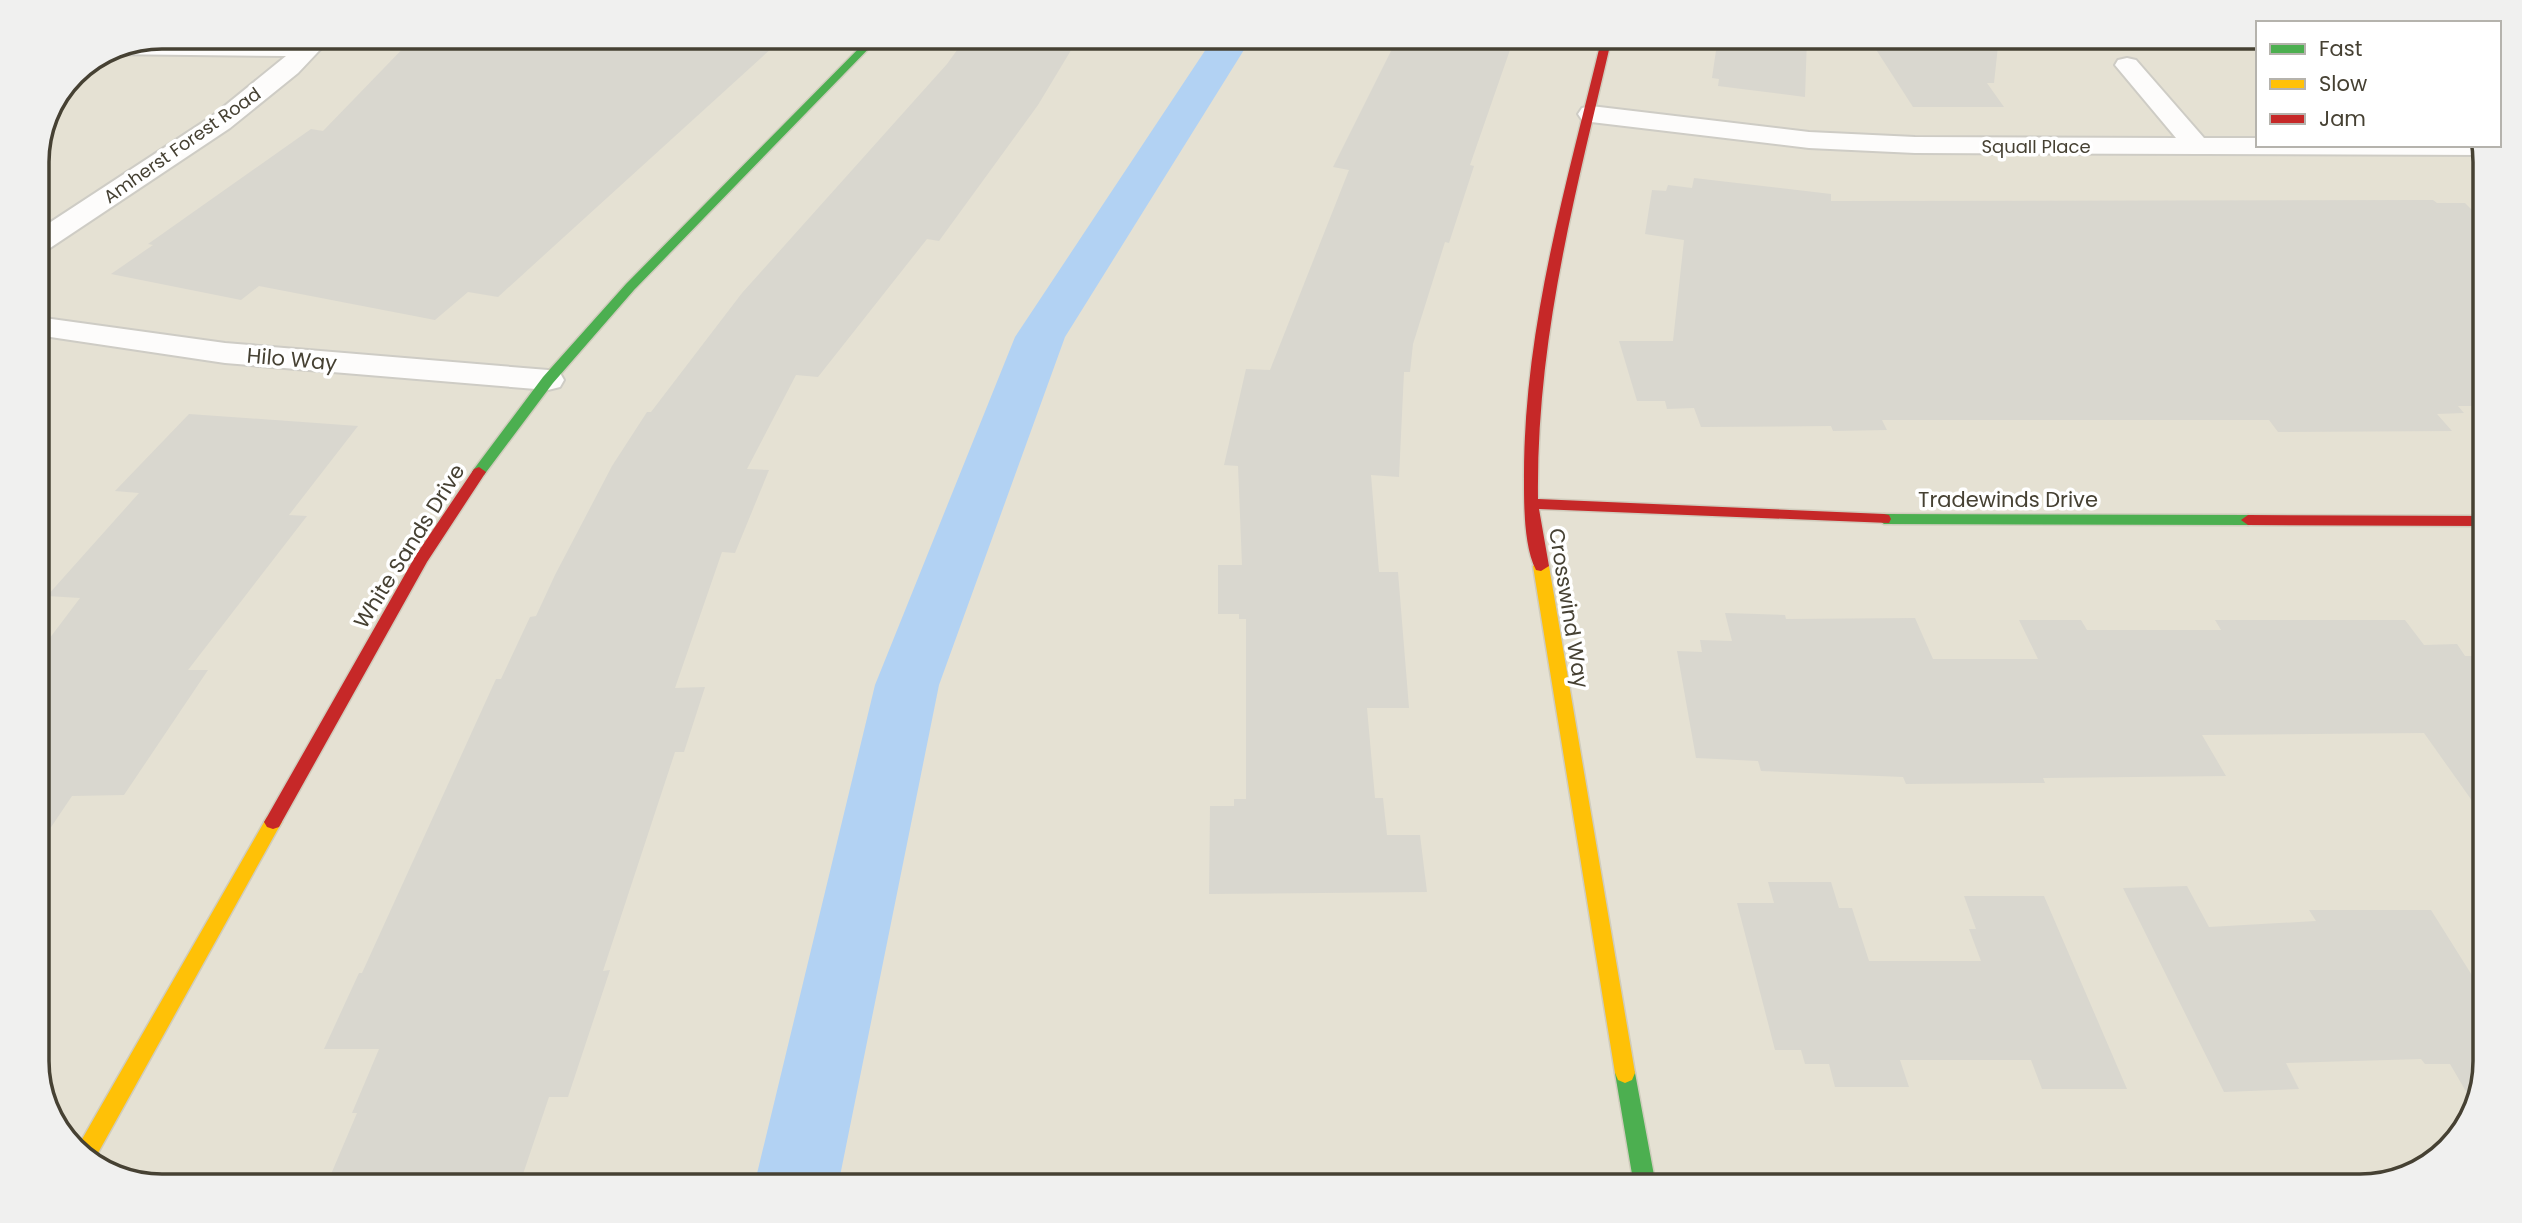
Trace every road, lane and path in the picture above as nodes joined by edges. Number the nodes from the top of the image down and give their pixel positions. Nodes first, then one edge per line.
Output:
1 (307, 49) edge
2 (863, 49) edge
3 (1605, 49) edge
4 (2127, 65) dead end
5 (1591, 114) junction
6 (2197, 146) junction
7 (2256, 146) edge
8 (49, 236) edge
9 (49, 328) edge
10 (548, 380) junction
11 (1531, 504) junction
12 (2473, 521) edge
13 (89, 1148) edge
14 (1643, 1174) edge

1 - 8 street, Amherst Forest Road
2 - 10 street, White Sands Drive
3 - 5 street, Crosswind Way
4 - 6 street
5 - 6 street, Squall Place
5 - 11 street, Crosswind Way
6 - 7 street, Squall Place
9 - 10 street, Hilo Way
10 - 13 street, White Sands Drive
11 - 12 street, Tradewinds Drive
11 - 14 street, Crosswind Way

